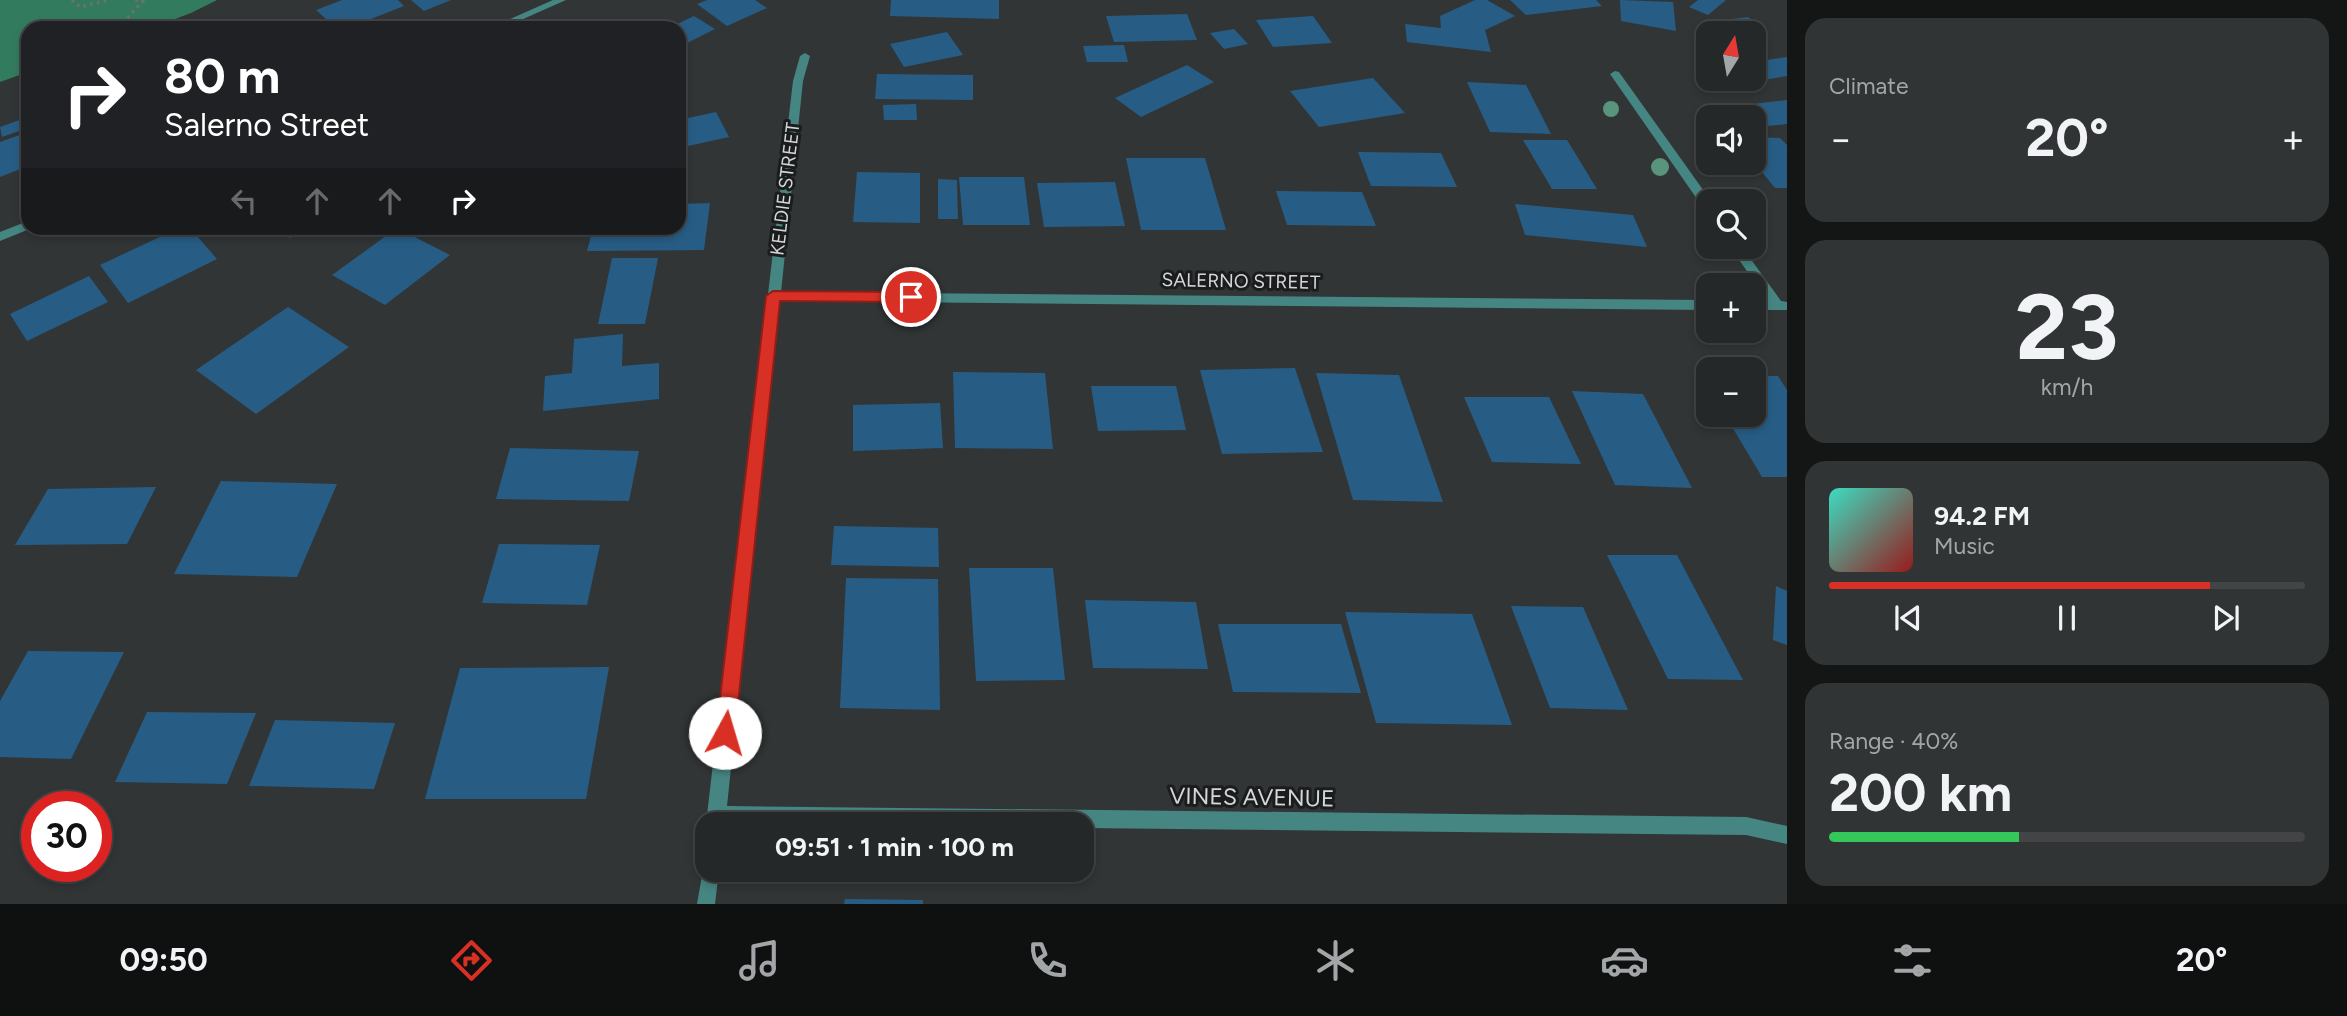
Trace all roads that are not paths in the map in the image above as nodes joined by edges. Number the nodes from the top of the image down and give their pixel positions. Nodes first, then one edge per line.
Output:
1 (561, 0) edge
2 (512, 21) edge
3 (805, 56) dead end
4 (1615, 74) dead end
5 (1696, 189) edge
6 (21, 228) edge
7 (0, 237) edge
8 (1746, 259) edge
9 (773, 296) junction
10 (1696, 306) edge
11 (1783, 306) edge
12 (717, 812) edge
13 (1094, 822) edge
14 (1787, 835) edge
15 (709, 882) edge
16 (706, 904) edge

1 - 2 street
3 - 9 street, KELDIE STREET
4 - 5 street
6 - 7 street
8 - 11 street
9 - 10 street, SALERNO STREET
9 - 12 street, KELDIE STREET
13 - 14 street, VINES AVENUE
15 - 16 street

